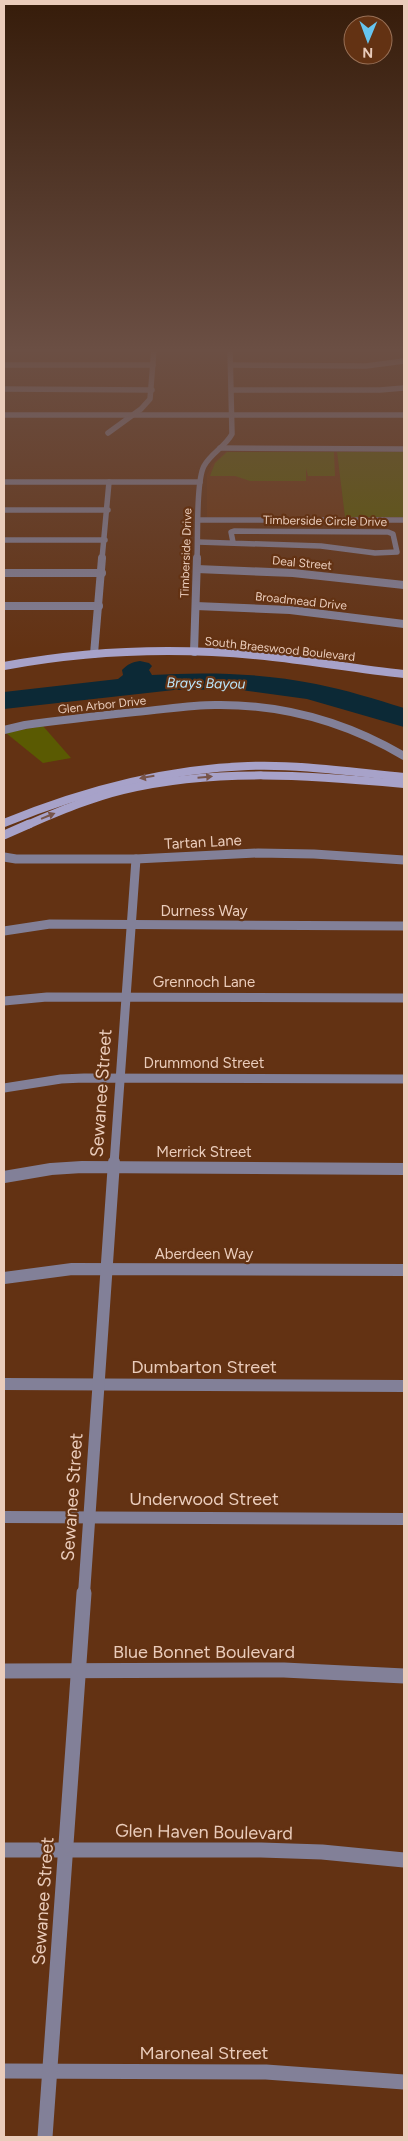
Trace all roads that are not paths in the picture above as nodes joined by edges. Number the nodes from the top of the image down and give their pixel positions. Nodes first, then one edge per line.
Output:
1 (219, 449) edge
2 (388, 449) edge
3 (404, 449) edge
4 (4, 482) edge
5 (109, 482) junction
6 (200, 482) junction
7 (4, 510) edge
8 (108, 510) junction
9 (198, 520) junction
10 (404, 520) edge
11 (4, 540) edge
12 (105, 540) junction
13 (198, 540) junction
14 (233, 540) junction
15 (197, 569) junction
16 (4, 573) edge
17 (102, 573) junction
18 (404, 585) edge
19 (4, 606) edge
20 (99, 606) junction
21 (196, 606) junction
22 (404, 624) edge
23 (194, 649) junction
24 (94, 652) junction
25 (4, 660) edge
26 (4, 666) edge
27 (404, 668) edge
28 (404, 674) edge
29 (4, 730) edge
30 (404, 756) edge
31 (180, 775) junction
32 (404, 777) edge
33 (404, 784) edge
34 (4, 823) edge
35 (4, 836) edge
36 (4, 857) edge
37 (136, 859) junction
38 (404, 860) edge
39 (132, 924) junction
40 (404, 926) edge
41 (4, 931) edge
42 (126, 996) junction
43 (404, 998) edge
44 (4, 1001) edge
45 (121, 1078) junction
46 (404, 1079) edge
47 (4, 1088) edge
48 (114, 1167) junction
49 (404, 1169) edge
50 (4, 1177) edge
51 (107, 1269) junction
52 (404, 1270) edge
53 (4, 1278) edge
54 (4, 1384) edge
55 (99, 1384) junction
56 (404, 1386) edge
57 (4, 1517) edge
58 (90, 1517) junction
59 (404, 1518) edge
60 (4, 1671) edge
61 (78, 1671) junction
62 (404, 1676) edge
63 (4, 1850) edge
64 (66, 1850) junction
65 (404, 1860) edge
66 (4, 2071) edge
67 (50, 2072) junction
68 (404, 2082) edge
69 (45, 2137) edge

1 - 6 street, Timberside Drive
2 - 3 street
4 - 5 street
5 - 6 street
5 - 8 street
6 - 9 street, Timberside Drive
7 - 8 street
8 - 12 street
9 - 10 street
9 - 13 street, Timberside Drive
11 - 12 street
12 - 17 street
13 - 14 street, Timberside Circle Drive
13 - 15 street, Timberside Drive
14 - 14 street, Timberside Circle Drive
15 - 18 street, Deal Street
15 - 21 street, Timberside Drive
16 - 17 street
17 - 20 street
19 - 20 street
20 - 24 street
21 - 22 street, Broadmead Drive
21 - 23 street, Timberside Drive
23 - 24 main road, South Braeswood Boulevard
23 - 27 main road, South Braeswood Boulevard
23 - 28 main road, South Braeswood Boulevard
24 - 25 main road, South Braeswood Boulevard
24 - 26 main road, South Braeswood Boulevard
29 - 30 street, Glen Arbor Drive
31 - 32 main road
31 -> 33 main road
31 -> 34 main road
35 -> 31 main road
36 - 37 street, Tartan Lane
37 - 38 street, Tartan Lane
37 - 39 street, Sewanee Street
39 - 40 street, Durness Way
39 - 41 street, Durness Way
39 - 42 street, Sewanee Street
42 - 43 street, Grennoch Lane
42 - 44 street, Grennoch Lane
42 - 45 street, Sewanee Street
45 - 46 street, Drummond Street
45 - 47 street, Drummond Street
45 - 48 street, Sewanee Street
48 - 49 street, Merrick Street
48 - 50 street, Merrick Street
48 - 51 street, Sewanee Street
51 - 52 street, Aberdeen Way
51 - 53 street, Aberdeen Way
51 - 55 street, Sewanee Street
54 - 55 street, Dumbarton Street
55 - 56 street, Dumbarton Street
55 - 58 street, Sewanee Street
57 - 58 street, Underwood Street
58 - 59 street, Underwood Street
58 - 61 street, Sewanee Street
60 - 61 street, Blue Bonnet Boulevard
61 - 62 street, Blue Bonnet Boulevard
61 - 64 street, Sewanee Street
63 - 64 street, Glen Haven Boulevard
64 - 65 street, Glen Haven Boulevard
64 - 67 street, Sewanee Street
66 - 67 street, Maroneal Street
67 - 68 street, Maroneal Street
67 - 69 street, Sewanee Street

